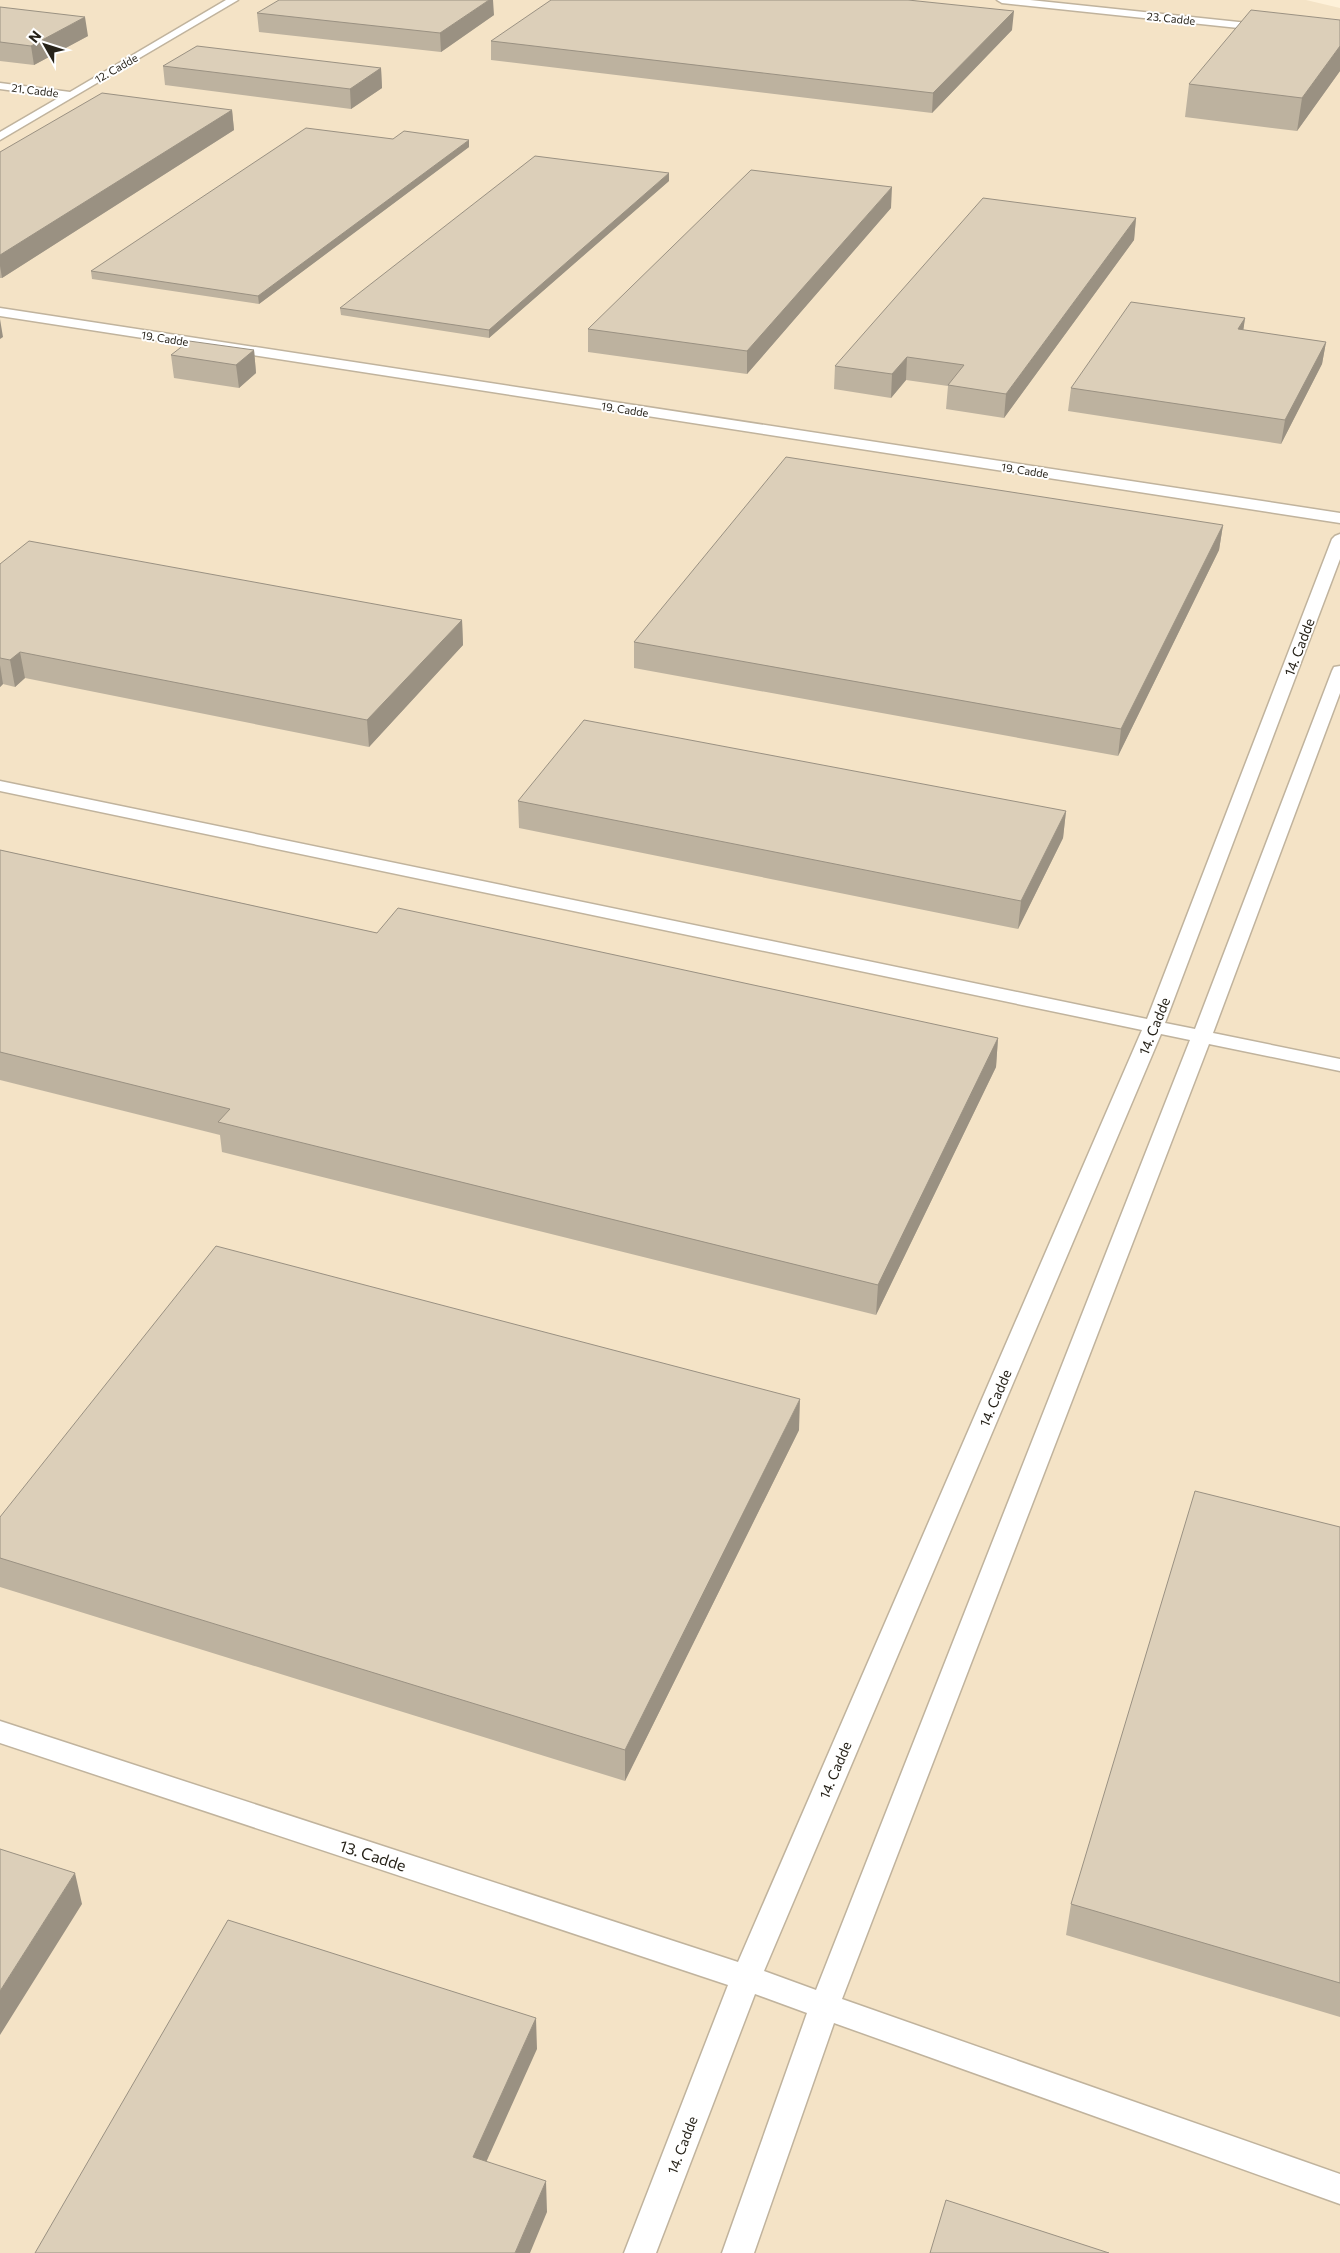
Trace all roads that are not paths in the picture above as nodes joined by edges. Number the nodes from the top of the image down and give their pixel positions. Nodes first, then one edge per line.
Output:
1 (233, 0) edge
2 (1002, 0) edge
3 (1282, 29) edge
4 (0, 86) edge
5 (71, 95) junction
6 (0, 138) edge
7 (0, 312) edge
8 (0, 323) edge
9 (1250, 505) junction
10 (1340, 518) edge
11 (1340, 539) edge
12 (1340, 671) edge
13 (0, 786) edge
14 (1154, 1026) junction
15 (1202, 1036) junction
16 (1340, 1065) edge
17 (0, 1732) edge
18 (746, 1978) junction
19 (824, 2006) junction
20 (1340, 2189) edge
21 (640, 2253) edge
22 (738, 2253) edge

1 - 5 lane, 12. Cadde
2 - 3 lane, 23. Cadde
4 - 5 lane, 21. Cadde
5 - 6 lane, 12. Cadde
7 - 9 lane, 19. Cadde
8 - 9 lane, 19. Cadde
9 - 10 lane, 19. Cadde
11 - 14 lane, 14. Cadde
12 - 15 lane
13 - 14 lane
14 - 15 lane
14 - 18 lane, 14. Cadde
15 - 16 lane
15 - 19 lane
17 - 18 lane, 13. Cadde
18 - 19 lane, 13. Cadde
18 - 21 lane, 14. Cadde
19 - 20 lane, 13. Cadde
19 - 22 lane

